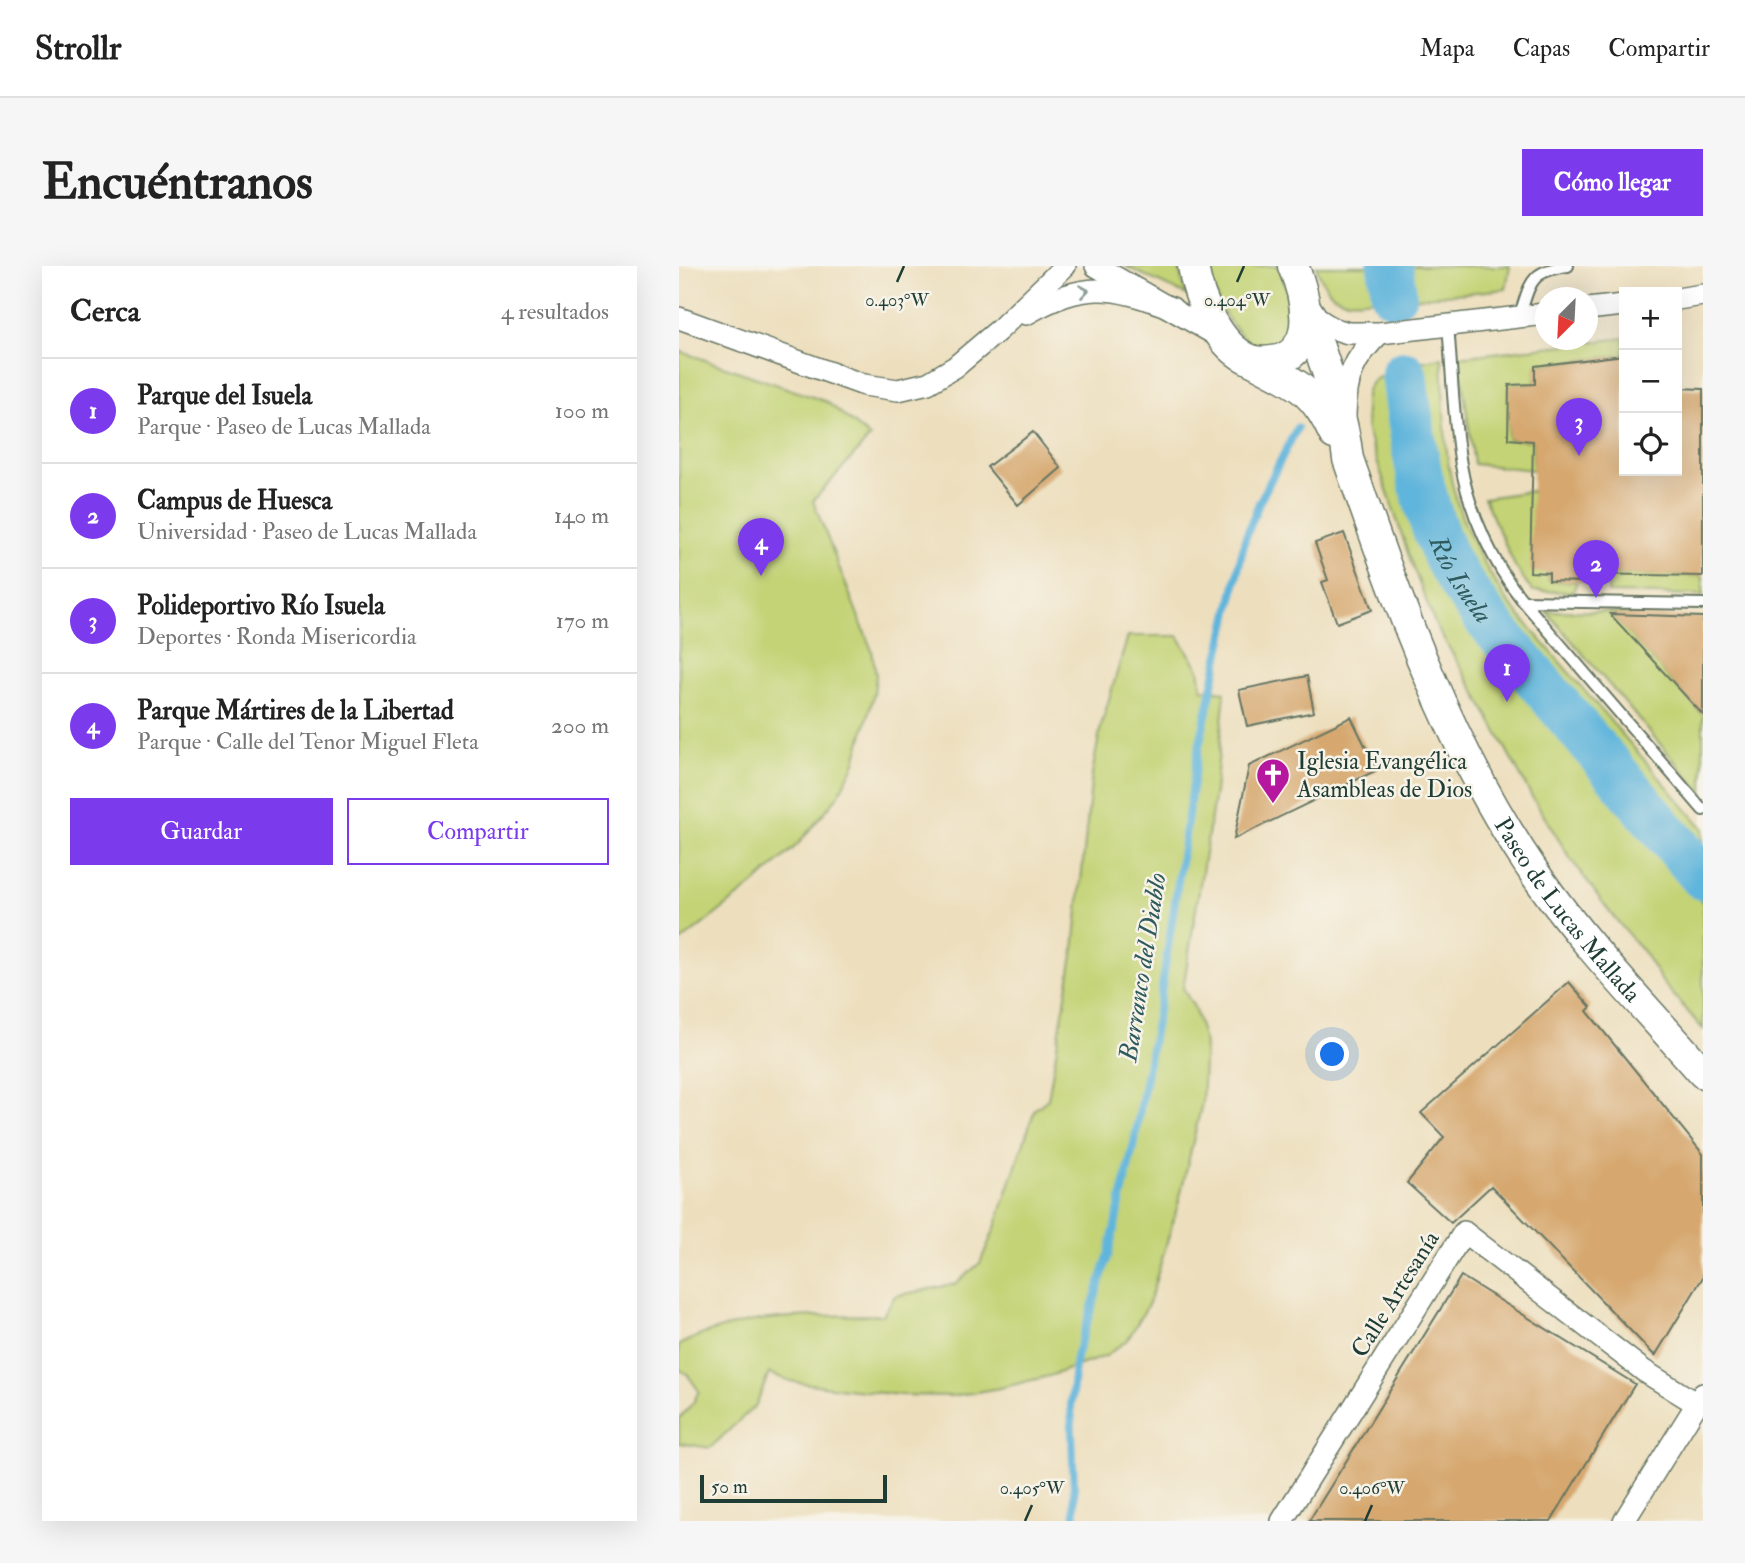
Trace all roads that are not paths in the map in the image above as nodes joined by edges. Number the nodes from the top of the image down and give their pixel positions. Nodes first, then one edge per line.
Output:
1 (1065, 266) edge
2 (1095, 266) edge
3 (1193, 266) edge
4 (1568, 266) edge
5 (1300, 289) edge
6 (1703, 295) edge
7 (1682, 298) edge
8 (1619, 306) edge
9 (1172, 307) junction
10 (1598, 308) edge
11 (1535, 315) edge
12 (1519, 317) junction
13 (679, 318) edge
14 (1448, 325) junction
15 (1000, 329) junction
16 (1380, 333) junction
17 (1320, 353) junction
18 (1249, 355) junction
19 (1346, 446) junction
20 (1523, 601) junction
21 (1703, 604) edge
22 (1703, 810) edge
23 (1703, 1073) edge
24 (1700, 1399) edge
25 (1282, 1521) edge
26 (1624, 1521) edge

1 - 15 street
2 - 9 street
3 - 18 main road
4 - 12 lane
5 - 16 street
5 - 17 main road, Paseo de Lucas Mallada
5 - 18 main road
6 - 7 street
8 - 10 street
15 -> 9 street
9 - 18 street
11 - 12 street
12 - 14 street
13 - 15 street
14 - 16 street
14 - 20 lane
16 - 17 street
16 - 19 street
17 - 18 street
17 - 19 main road, Paseo de Lucas Mallada
18 - 19 main road, Paseo de Lucas Mallada
19 - 23 main road, Paseo de Lucas Mallada
20 - 21 lane
20 - 22 lane
24 - 25 street, Calle Artesanía
24 - 26 street

